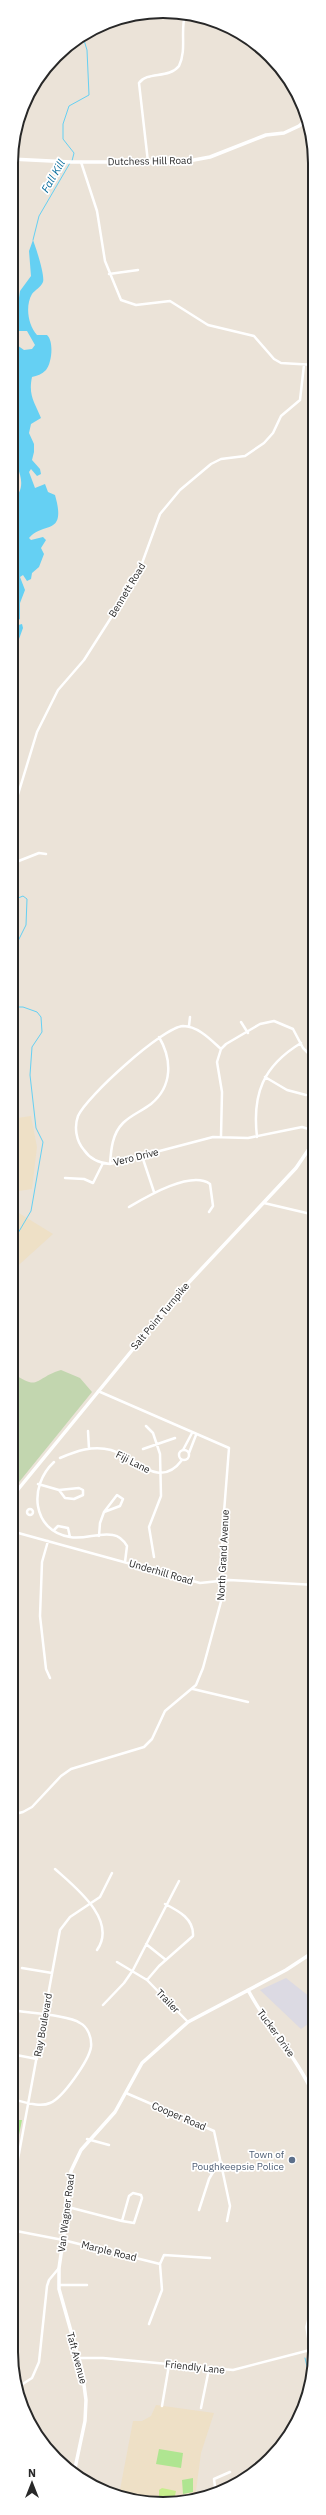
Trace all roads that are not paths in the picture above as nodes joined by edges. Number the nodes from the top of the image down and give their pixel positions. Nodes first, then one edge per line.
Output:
1 (184, 19) edge
2 (302, 123) edge
3 (18, 159) edge
4 (81, 162) junction
5 (148, 162) junction
6 (138, 270) dead end
7 (109, 274) junction
8 (304, 365) junction
9 (308, 365) edge
10 (18, 794) edge
11 (46, 854) dead end
12 (18, 861) edge
13 (190, 1017) dead end
14 (241, 1022) dead end
15 (189, 1026) junction
16 (248, 1033) junction
17 (159, 1037) junction
18 (301, 1043) junction
19 (221, 1049) junction
20 (308, 1052) edge
21 (265, 1078) junction
22 (306, 1095) dead end
23 (308, 1129) edge
24 (221, 1136) junction
25 (257, 1136) junction
26 (308, 1150) edge
27 (142, 1156) junction
28 (103, 1163) junction
29 (110, 1164) junction
30 (65, 1178) dead end
31 (154, 1192) junction
32 (264, 1203) junction
33 (129, 1207) dead end
34 (209, 1212) dead end
35 (308, 1213) edge
36 (98, 1391) junction
37 (146, 1426) dead end
38 (88, 1431) dead end
39 (192, 1433) junction
40 (196, 1435) junction
41 (175, 1438) dead end
42 (188, 1443) junction
43 (158, 1444) junction
44 (192, 1444) junction
45 (89, 1449) junction
46 (143, 1449) dead end
47 (183, 1450) junction
48 (188, 1453) junction
49 (60, 1458) dead end
50 (182, 1460) junction
51 (54, 1462) dead end
52 (160, 1473) junction
53 (38, 1484) junction
54 (18, 1489) edge
55 (59, 1490) junction
56 (39, 1509) junction
57 (34, 1510) dead end
58 (104, 1512) junction
59 (54, 1530) junction
60 (18, 1533) edge
61 (99, 1536) junction
62 (70, 1537) junction
63 (48, 1541) junction
64 (154, 1556) dead end
65 (125, 1562) junction
66 (223, 1580) junction
67 (308, 1585) edge
68 (50, 1678) dead end
69 (193, 1689) junction
70 (248, 1702) dead end
71 (18, 1813) edge
72 (55, 1869) dead end
73 (112, 1873) dead end
74 (179, 1881) dead end
75 (90, 1904) junction
76 (166, 1904) junction
77 (146, 1944) junction
78 (97, 1950) dead end
79 (308, 1956) edge
80 (166, 1960) junction
81 (117, 1962) dead end
82 (22, 1968) dead end
83 (133, 1970) junction
84 (52, 1973) junction
85 (147, 1980) junction
86 (248, 1990) junction
87 (103, 2005) dead end
88 (18, 2011) edge
89 (45, 2016) junction
90 (188, 2022) junction
91 (18, 2055) edge
92 (37, 2059) junction
93 (308, 2084) edge
94 (125, 2093) junction
95 (18, 2100) edge
96 (29, 2102) junction
97 (87, 2140) junction
98 (109, 2145) dead end
99 (18, 2156) edge
100 (219, 2162) junction
101 (68, 2207) junction
102 (199, 2210) dead end
103 (122, 2221) junction
104 (227, 2221) dead end
105 (18, 2231) edge
106 (63, 2240) junction
107 (210, 2258) dead end
108 (160, 2264) junction
109 (59, 2268) junction
110 (59, 2284) junction
111 (87, 2285) dead end
112 (308, 2317) edge
113 (149, 2324) dead end
114 (308, 2330) edge
115 (308, 2351) edge
116 (78, 2358) junction
117 (169, 2364) junction
118 (209, 2369) junction
119 (22, 2384) edge
120 (162, 2406) dead end
121 (201, 2408) dead end
122 (75, 2467) edge
123 (230, 2472) dead end
124 (215, 2487) edge

1 - 5 street
2 - 5 street, Dutchess Hill Road
3 - 4 street, Dutchess Hill Road
4 - 5 street, Dutchess Hill Road
4 - 7 street
6 - 7 street
7 - 8 street
8 - 9 street
8 - 10 street, Bennett Road
11 - 12 street
13 - 15 street
14 - 16 street
15 - 17 street, Vero Drive
15 - 19 street
16 - 18 street
16 - 19 street
17 - 28 street, Vero Drive
17 - 29 street
18 - 20 street
18 - 21 street
19 - 24 street
21 - 22 street
21 - 25 street
23 - 25 street, Vero Drive
24 - 25 street, Vero Drive
24 - 27 street, Vero Drive
26 - 32 street, Salt Point Turnpike
27 - 29 street, Vero Drive
27 - 31 street
28 - 29 street, Vero Drive
28 - 30 street
31 - 33 street
31 - 34 street
32 - 35 street
32 - 36 street, Salt Point Turnpike
36 - 39 street, North Grand Avenue
36 - 54 street, Salt Point Turnpike
37 - 43 street
38 - 45 street
39 - 40 street, North Grand Avenue
39 - 42 street
40 - 44 street
40 - 66 street, North Grand Avenue
41 - 43 street
42 - 44 street
42 - 47 street
43 - 46 street
43 - 52 street
44 - 48 street
45 - 49 street, Fiji Lane
45 - 52 street, Fiji Lane
47 - 48 street
47 - 50 street
48 - 50 street
50 - 52 street
51 - 53 street
52 - 64 street
53 - 55 street
53 - 56 street
55 - 55 street
56 - 57 street
56 - 59 street
58 - 58 street
58 - 61 street
59 - 62 street
59 - 62 street
60 - 63 street, Underhill Road
61 - 62 street
61 - 65 street
63 - 65 street, Underhill Road
63 - 68 street
65 - 66 street, Underhill Road
66 - 67 street, Underhill Road
66 - 69 street, North Grand Avenue
69 - 70 street
69 - 71 street, North Grand Avenue
72 - 75 street
73 - 75 street, Ray Boulevard
74 - 76 street
75 - 78 street
75 - 84 street, Ray Boulevard
76 - 77 street
76 - 80 street
77 - 80 street
77 - 83 street
79 - 86 street, Van Wagner Road
80 - 85 street
81 - 83 street, Trailer
82 - 84 street
83 - 85 street, Trailer
83 - 87 street
84 - 89 street, Ray Boulevard
85 - 90 street, Trailer
86 - 90 street, Van Wagner Road
86 - 93 street, Tucker Drive
88 - 89 street
89 - 92 street, Ray Boulevard
89 - 96 street
90 - 94 street, Van Wagner Road
91 - 92 street
92 - 96 street, Ray Boulevard
94 - 97 street, Van Wagner Road
94 - 100 street, Cooper Road
95 - 96 street
96 - 99 street, Ray Boulevard
97 - 98 street
97 - 101 street, Van Wagner Road
100 - 102 street
100 - 104 street, Cooper Road
101 - 103 street
101 - 106 street, Van Wagner Road
103 - 103 street
105 - 106 street, Marple Road
106 - 108 street, Marple Road
106 - 109 street, Van Wagner Road
107 - 108 street
108 - 113 street
109 - 110 street, Taft Avenue
109 - 119 street, Van Wagner Road
110 - 111 street
110 - 116 street, Taft Avenue
112 - 114 street
115 - 118 street, Friendly Lane
116 - 117 street, Friendly Lane
116 - 122 street, Taft Avenue
117 - 118 street, Friendly Lane
117 - 120 street
118 - 121 street
123 - 124 street

